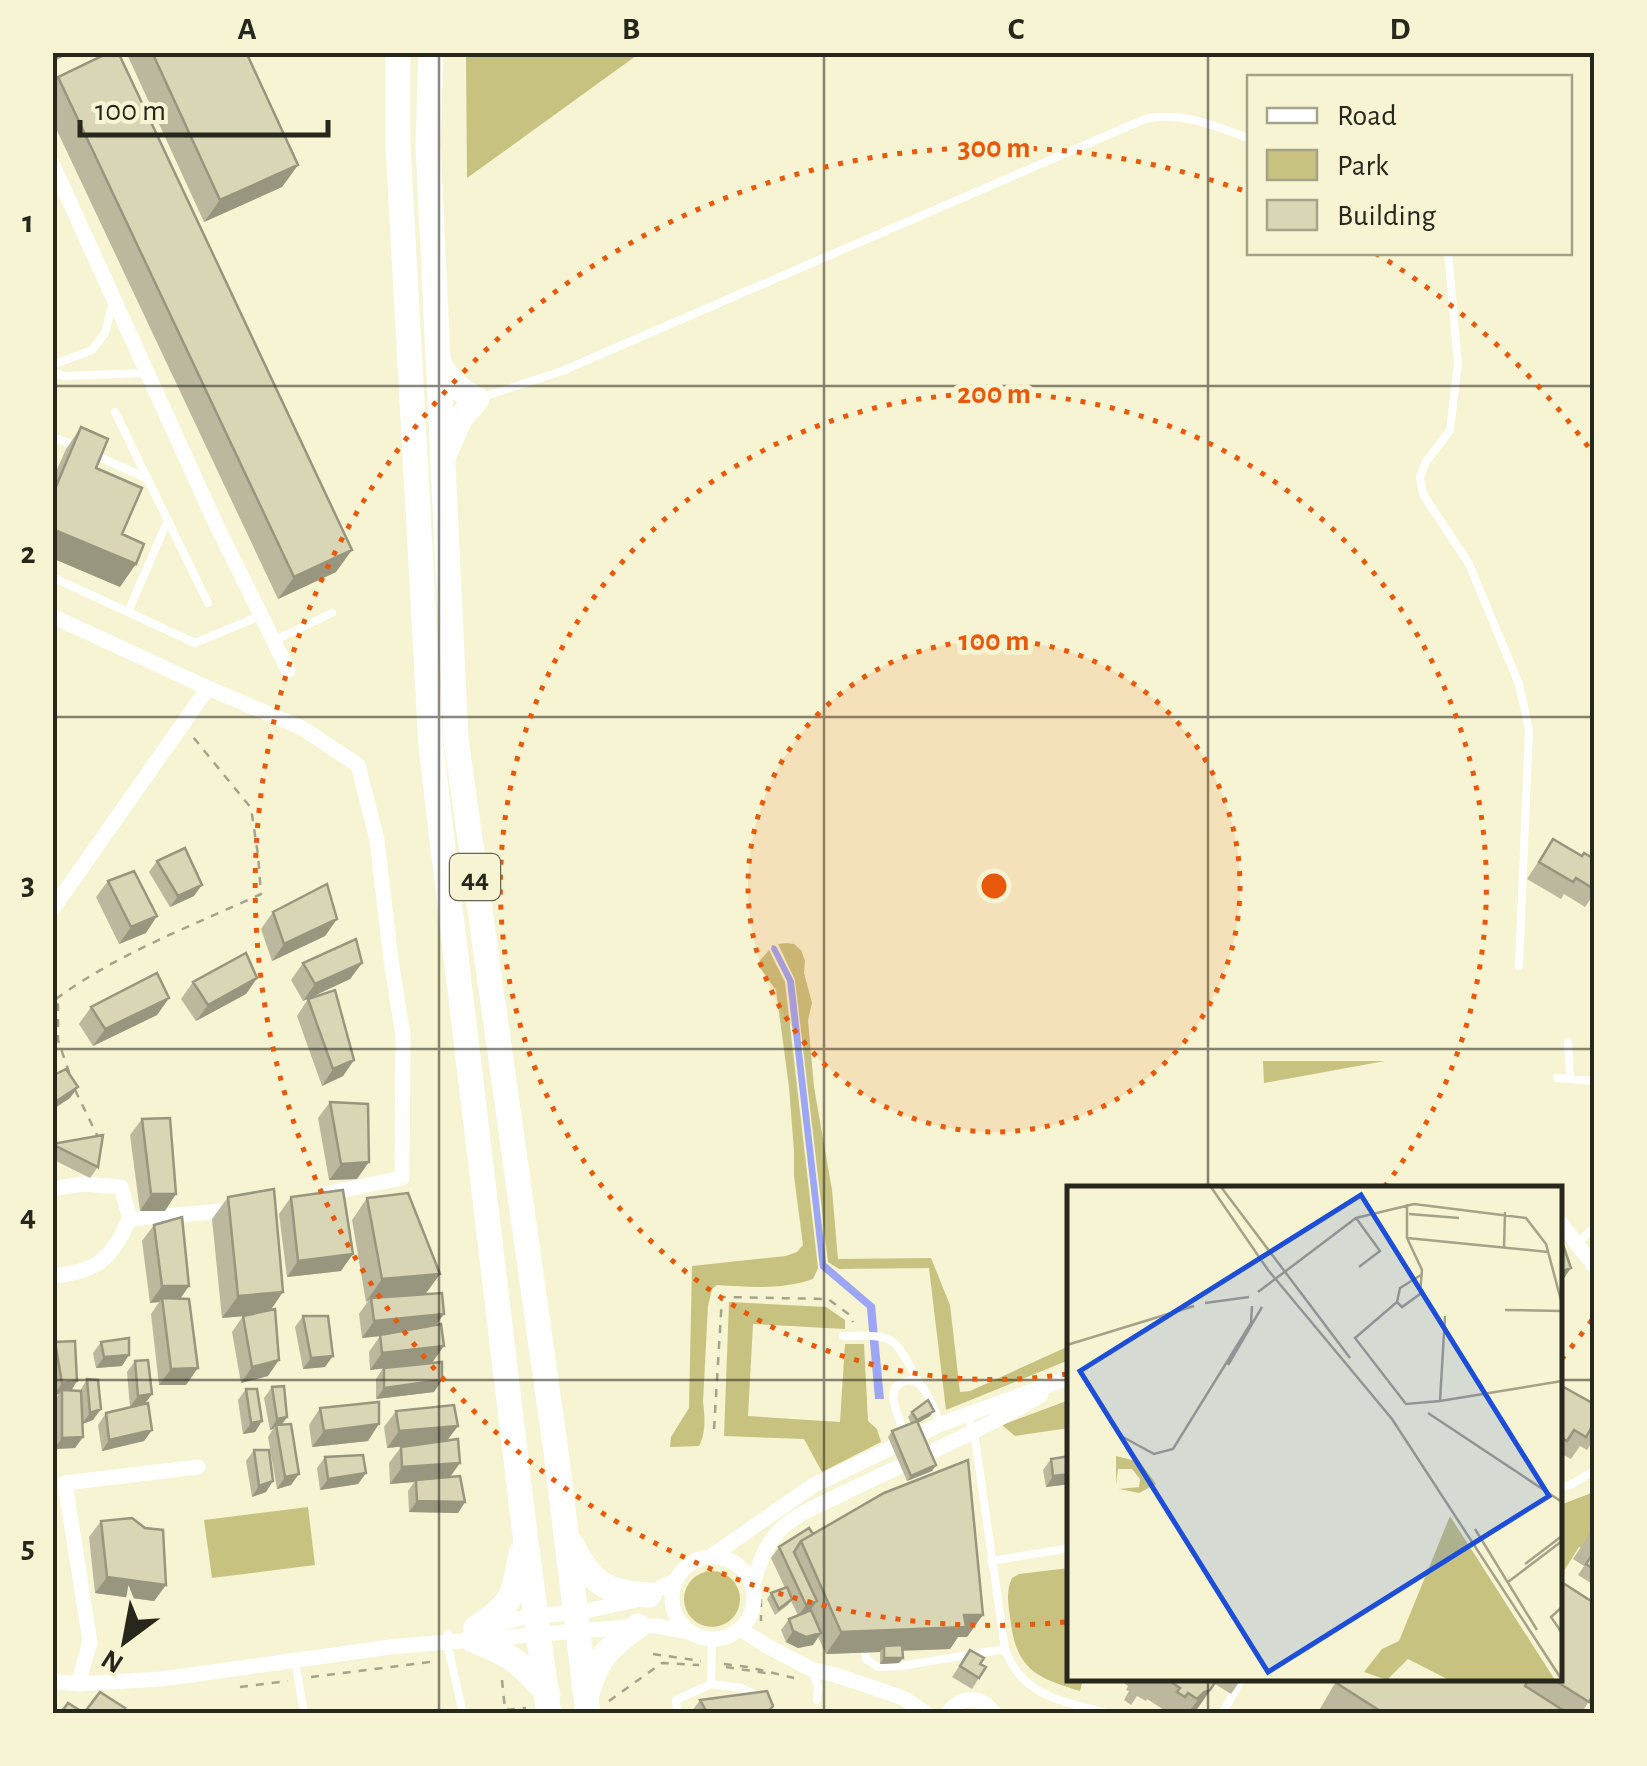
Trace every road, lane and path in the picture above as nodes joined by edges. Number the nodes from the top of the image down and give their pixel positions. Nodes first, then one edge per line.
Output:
1 (398, 52) edge
2 (431, 52) edge
3 (1247, 138) edge
4 (52, 163) edge
5 (1448, 255) edge
6 (114, 298) junction
7 (438, 361) junction
8 (52, 368) edge
9 (148, 373) junction
10 (478, 399) junction
11 (115, 412) dead end
12 (52, 442) edge
13 (444, 473) junction
14 (148, 479) junction
15 (168, 520) junction
16 (52, 576) edge
17 (208, 604) dead end
18 (128, 612) junction
19 (332, 612) dead end
20 (52, 616) edge
21 (260, 616) junction
22 (273, 641) junction
23 (288, 670) dead end
24 (208, 688) junction
25 (182, 724) junction
26 (52, 910) edge
27 (1519, 966) dead end
28 (52, 988) edge
29 (56, 999) junction
30 (1568, 1042) dead end
31 (1557, 1078) dead end
32 (1570, 1079) junction
33 (1594, 1081) edge
34 (104, 1149) edge
35 (52, 1189) edge
36 (306, 1198) edge
37 (250, 1208) edge
38 (130, 1219) junction
39 (1562, 1224) edge
40 (1594, 1228) edge
41 (1578, 1244) junction
42 (1594, 1266) edge
43 (52, 1276) edge
44 (843, 1336) dead end
45 (861, 1336) junction
46 (1067, 1379) edge
47 (1067, 1379) edge
48 (921, 1385) junction
49 (966, 1414) junction
50 (940, 1424) junction
51 (714, 1429) dead end
52 (974, 1432) junction
53 (907, 1440) junction
54 (916, 1458) junction
55 (198, 1467) dead end
56 (1594, 1471) edge
57 (1562, 1487) edge
58 (71, 1523) junction
59 (52, 1527) edge
60 (564, 1529) junction
61 (524, 1535) junction
62 (1067, 1548) edge
63 (710, 1558) junction
64 (991, 1561) junction
65 (676, 1580) junction
66 (752, 1587) junction
67 (649, 1595) junction
68 (577, 1622) junction
69 (538, 1625) junction
70 (638, 1626) junction
71 (740, 1629) junction
72 (689, 1632) junction
73 (475, 1634) junction
74 (447, 1638) junction
75 (712, 1639) junction
76 (1005, 1649) junction
77 (864, 1652) dead end
78 (451, 1659) junction
79 (295, 1660) junction
80 (701, 1665) dead end
81 (721, 1666) dead end
82 (811, 1669) junction
83 (758, 1673) junction
84 (772, 1674) dead end
85 (298, 1679) junction
86 (52, 1680) edge
87 (502, 1680) dead end
88 (756, 1681) dead end
89 (1240, 1681) edge
90 (78, 1684) junction
91 (712, 1684) junction
92 (240, 1688) dead end
93 (818, 1700) dead end
94 (594, 1704) edge
95 (536, 1706) edge
96 (304, 1714) edge
97 (463, 1714) edge
98 (677, 1714) edge
99 (768, 1714) edge
100 (927, 1714) edge
101 (947, 1714) edge
102 (996, 1714) edge
103 (1110, 1714) edge
104 (1222, 1714) edge

1 - 61 highway, 44
2 - 7 highway, 44
3 - 10 lane
4 - 6 street
5 - 27 lane
6 - 8 lane
6 - 9 street
7 - 10 highway
7 - 13 highway, 44
8 - 9 lane
9 - 21 street
10 - 13 highway
11 - 14 lane
12 - 14 lane
13 - 60 highway, 44
14 - 15 lane
15 - 17 lane
15 - 18 lane
16 - 18 lane
18 - 21 lane
19 - 22 lane
20 - 24 street
21 - 22 street
22 - 23 street
24 - 25 street
24 - 36 street
25 - 26 street
25 - 29 path
28 - 29 path
29 - 34 path
30 - 32 lane
31 - 32 lane
32 - 33 lane
35 - 38 street
37 - 38 street
38 - 43 street
39 - 41 street
40 - 41 lane
41 - 42 street
44 - 45 lane
45 - 48 lane
45 - 51 path
46 - 49 street
47 - 52 street
48 - 50 lane
48 - 53 lane
49 - 50 street
49 - 52 lane
50 - 53 street
52 - 54 street
52 - 64 lane
53 - 54 lane
53 - 63 street
54 - 66 street
55 - 58 street
56 - 57 lane
58 - 59 street
58 - 90 street
60 - 67 highway
60 - 68 highway, 44
61 - 69 highway, 44
61 - 73 highway
62 - 64 lane
63 - 65 street
63 - 66 street
64 - 76 lane
65 - 67 street
65 - 72 street
66 - 71 street
67 - 68 street
68 - 69 street
68 - 70 street
68 - 94 highway, 44
69 - 73 street
69 - 95 highway, 44
70 - 72 street
70 - 94 highway
71 - 75 street
71 - 82 street
72 - 75 street
73 - 74 street
73 - 95 highway
74 - 78 lane
74 - 79 street
75 - 91 lane
76 - 77 lane
76 - 103 lane
78 - 85 path
78 - 97 lane
79 - 85 lane
79 - 90 street
80 - 94 path
81 - 83 path
82 - 93 lane
82 - 100 street
83 - 84 path
83 - 88 path
85 - 92 path
85 - 96 lane
86 - 90 street
87 - 95 path
89 - 104 lane
91 - 98 lane
91 - 99 lane
101 - 102 street

